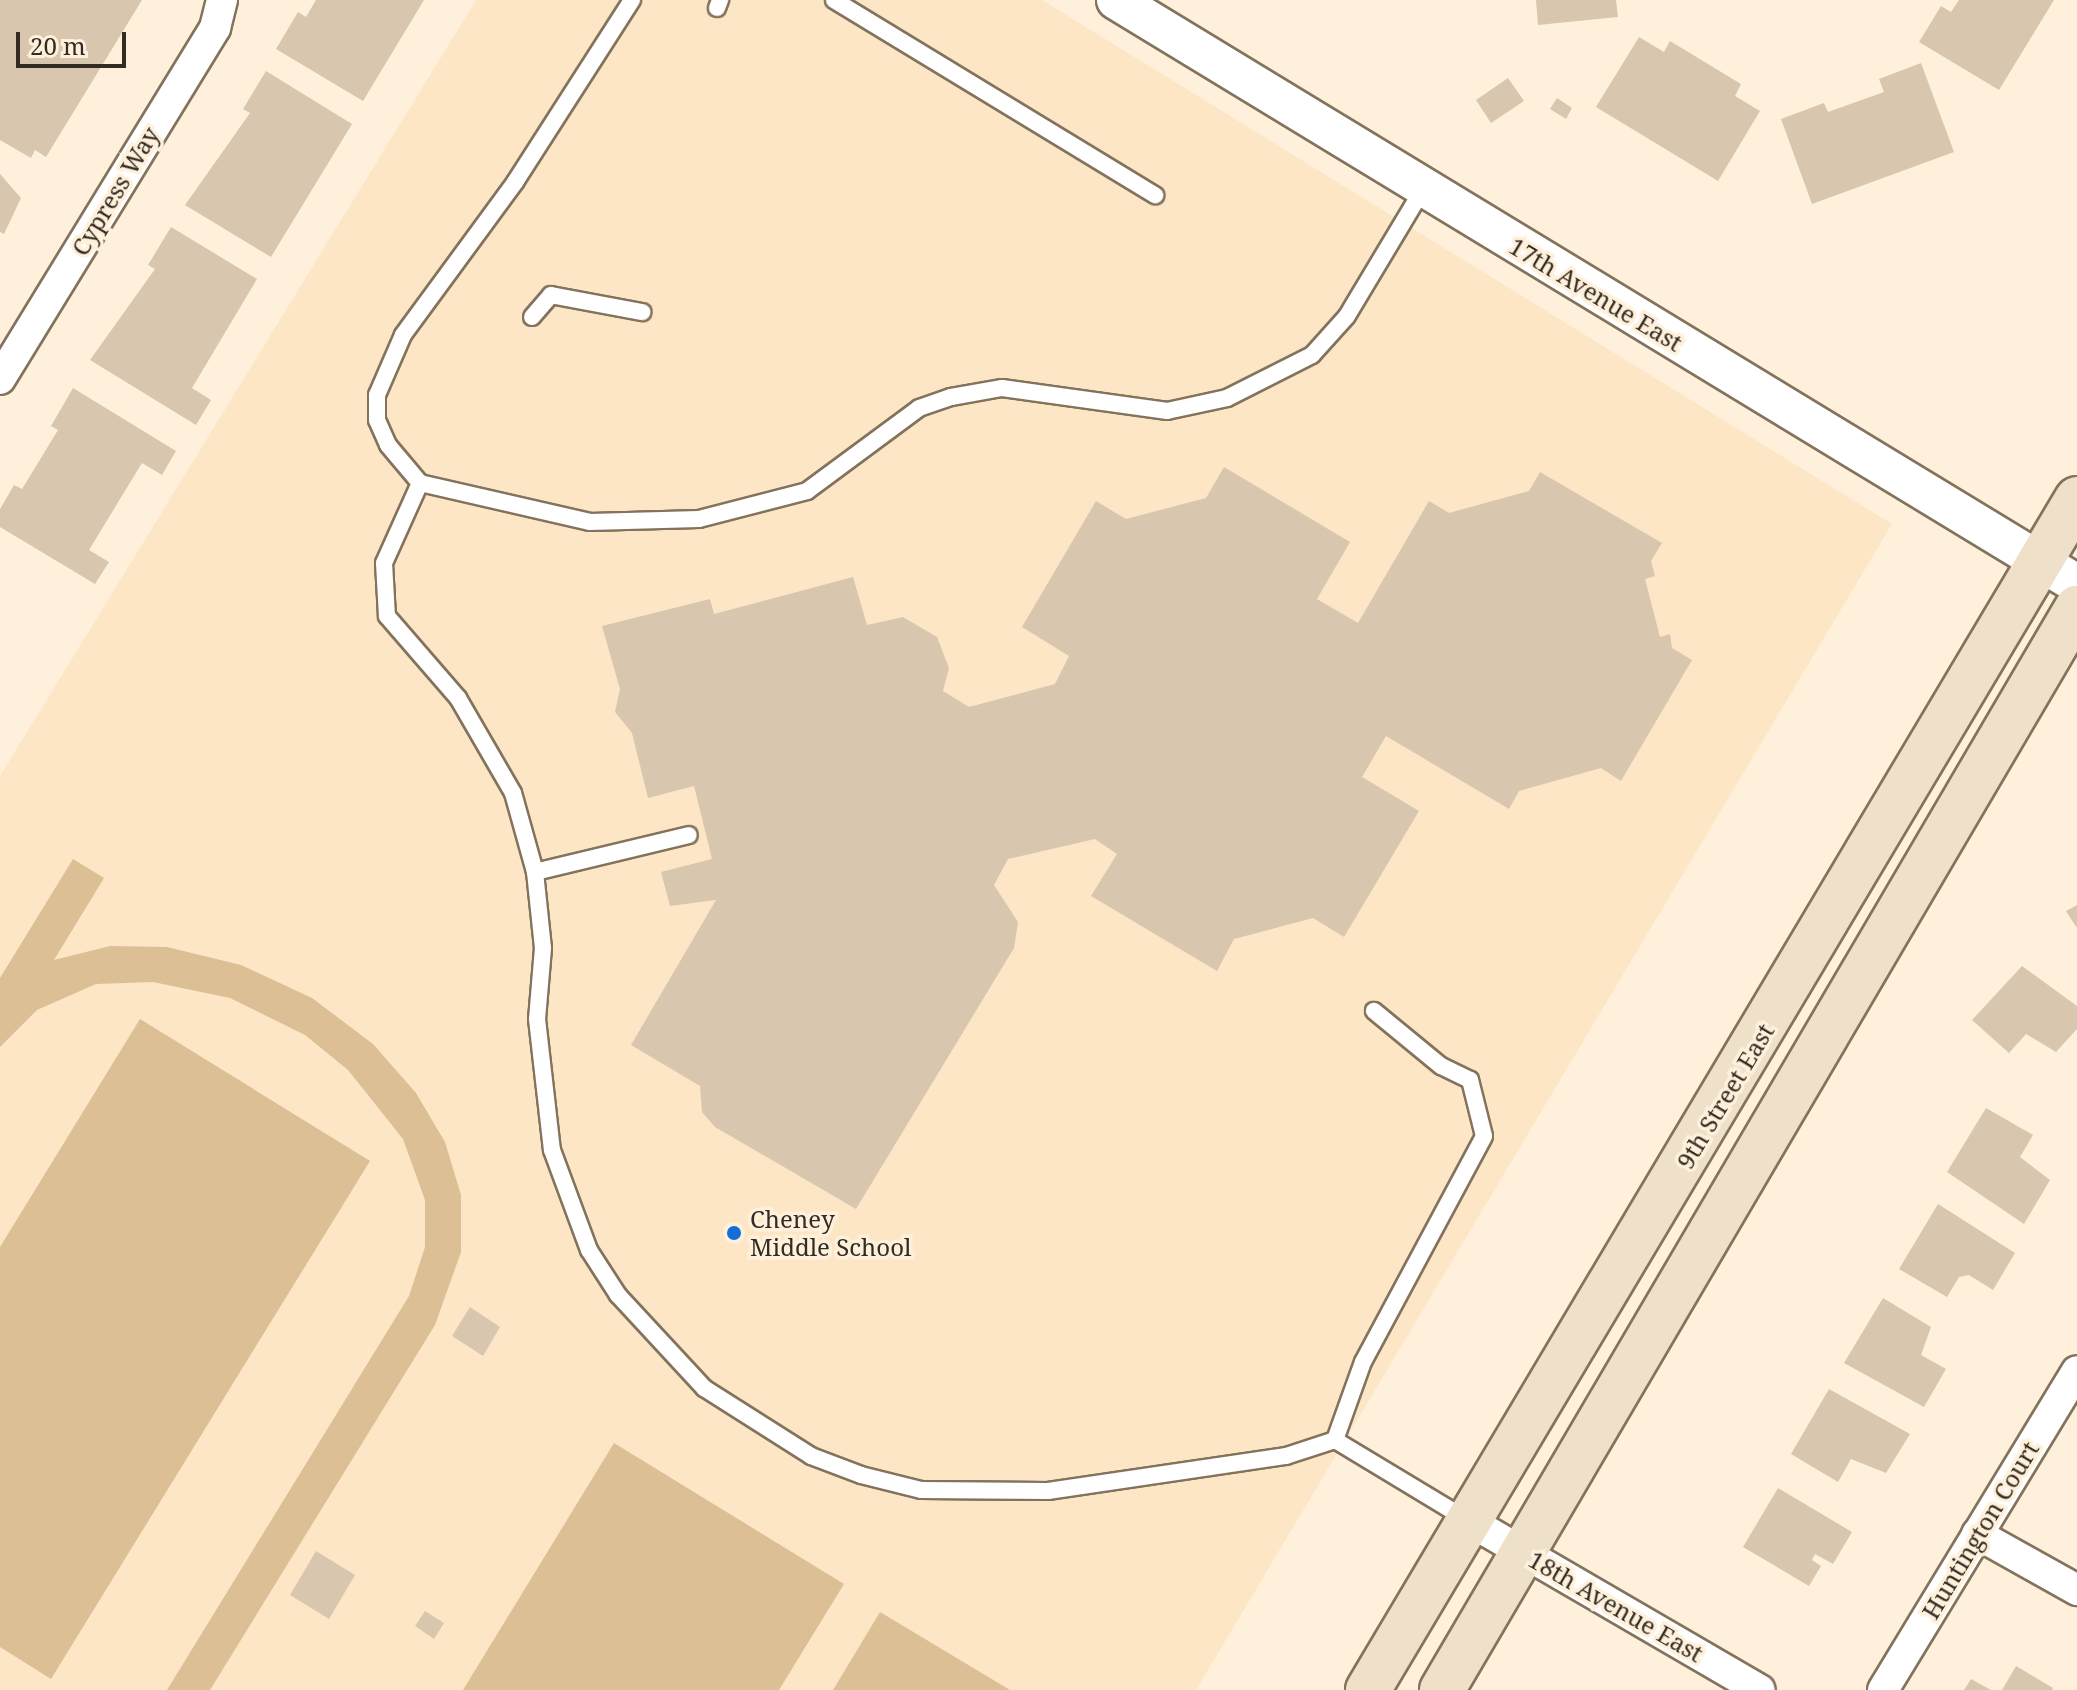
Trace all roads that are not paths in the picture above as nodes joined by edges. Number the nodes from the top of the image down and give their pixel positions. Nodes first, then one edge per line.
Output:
1 (632, 0) edge
2 (834, 0) edge
3 (1116, 0) edge
4 (223, 1) edge
5 (1423, 189) junction
6 (1155, 195) dead end
7 (642, 312) dead end
8 (532, 317) dead end
9 (0, 379) edge
10 (420, 483) junction
11 (2077, 499) edge
12 (2059, 574) edge
13 (2077, 608) edge
14 (689, 835) dead end
15 (535, 872) junction
16 (1374, 1011) dead end
17 (2077, 1371) edge
18 (1335, 1440) junction
19 (1471, 1522) junction
20 (1977, 1534) junction
21 (1522, 1551) junction
22 (2077, 1590) edge
23 (1368, 1690) edge
24 (1442, 1690) edge
25 (1760, 1690) edge
26 (1883, 1690) edge

1 - 10 lane
2 - 6 lane
3 - 5 street, 17th Avenue East
4 - 9 street, Cypress Way
5 - 10 lane
5 - 12 street, 17th Avenue East
7 - 8 lane
10 - 15 lane
11 - 12 main road, 9th Street East
12 - 19 main road, 9th Street East
13 - 21 main road
14 - 15 lane
15 - 18 lane
16 - 18 lane
17 - 20 street, Huntington Court
18 - 19 lane
19 - 21 street, 18th Avenue East
19 - 23 main road, 9th Street East
20 - 22 street
20 - 26 street, Huntington Court
21 - 24 main road
21 - 25 street, 18th Avenue East

